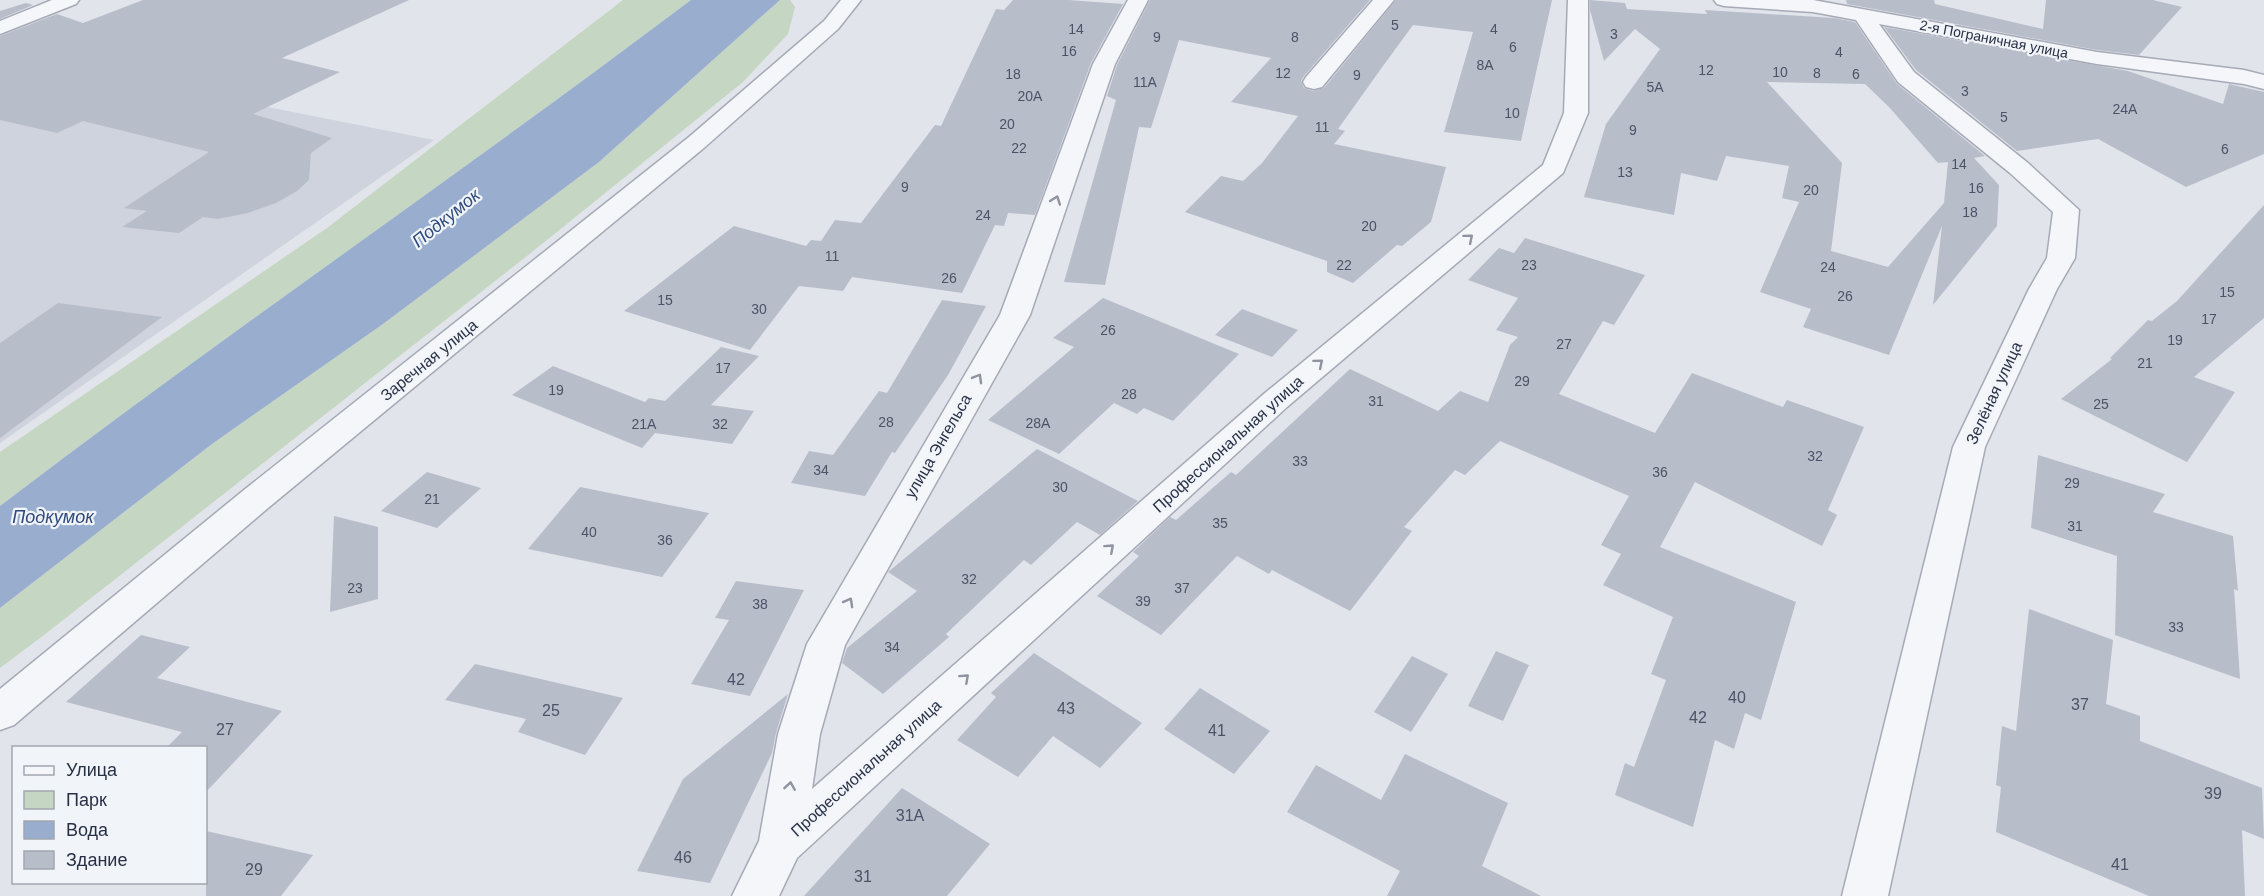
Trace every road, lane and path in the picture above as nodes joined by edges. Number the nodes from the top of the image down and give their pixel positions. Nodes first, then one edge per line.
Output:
1 (69, 0) edge
2 (851, 0) edge
3 (1138, 0) edge
4 (1384, 0) edge
5 (1578, 0) edge
6 (1724, 0) edge
7 (1810, 3) edge
8 (1862, 14) junction
9 (0, 28) edge
10 (1314, 82) dead end
11 (2264, 82) edge
12 (0, 713) edge
13 (781, 844) junction
14 (755, 896) edge
15 (1865, 896) edge

1 - 9 street
2 - 12 street, Заречная улица
13 -> 3 street, улица Энгельса
4 - 10 street
13 -> 5 street, Профессиональная улица
6 - 7 street, 2-я Пограничная улица
7 - 8 street, 2-я Пограничная улица
8 - 11 street, 2-я Пограничная улица
8 - 15 street, Зелёная улица
13 - 14 street, улица Энгельса

